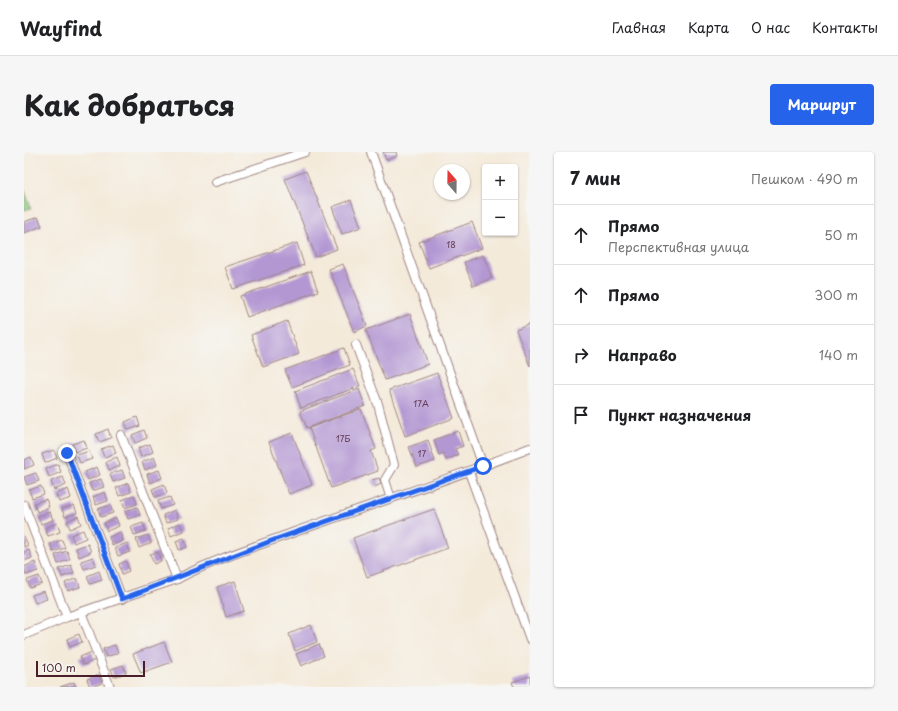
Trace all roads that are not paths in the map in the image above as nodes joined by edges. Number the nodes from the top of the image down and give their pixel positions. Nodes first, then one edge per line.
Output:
1 (305, 152) edge
2 (371, 152) edge
3 (215, 182) dead end
4 (356, 345) dead end
5 (121, 435) dead end
6 (530, 448) edge
7 (67, 453) dead end
8 (483, 466) junction
9 (469, 472) junction
10 (391, 499) junction
11 (24, 505) edge
12 (177, 579) junction
13 (122, 599) junction
14 (81, 612) junction
15 (67, 617) junction
16 (24, 635) edge
17 (530, 639) edge
18 (110, 687) edge

1 - 3 street
2 - 8 street
4 - 10 street
5 - 12 street
6 - 8 street
7 - 13 street
8 - 9 street
9 - 10 street
9 - 17 street
10 - 12 street
11 - 15 street
12 - 13 street
13 - 14 street
14 - 15 street
14 - 18 street
15 - 16 street

